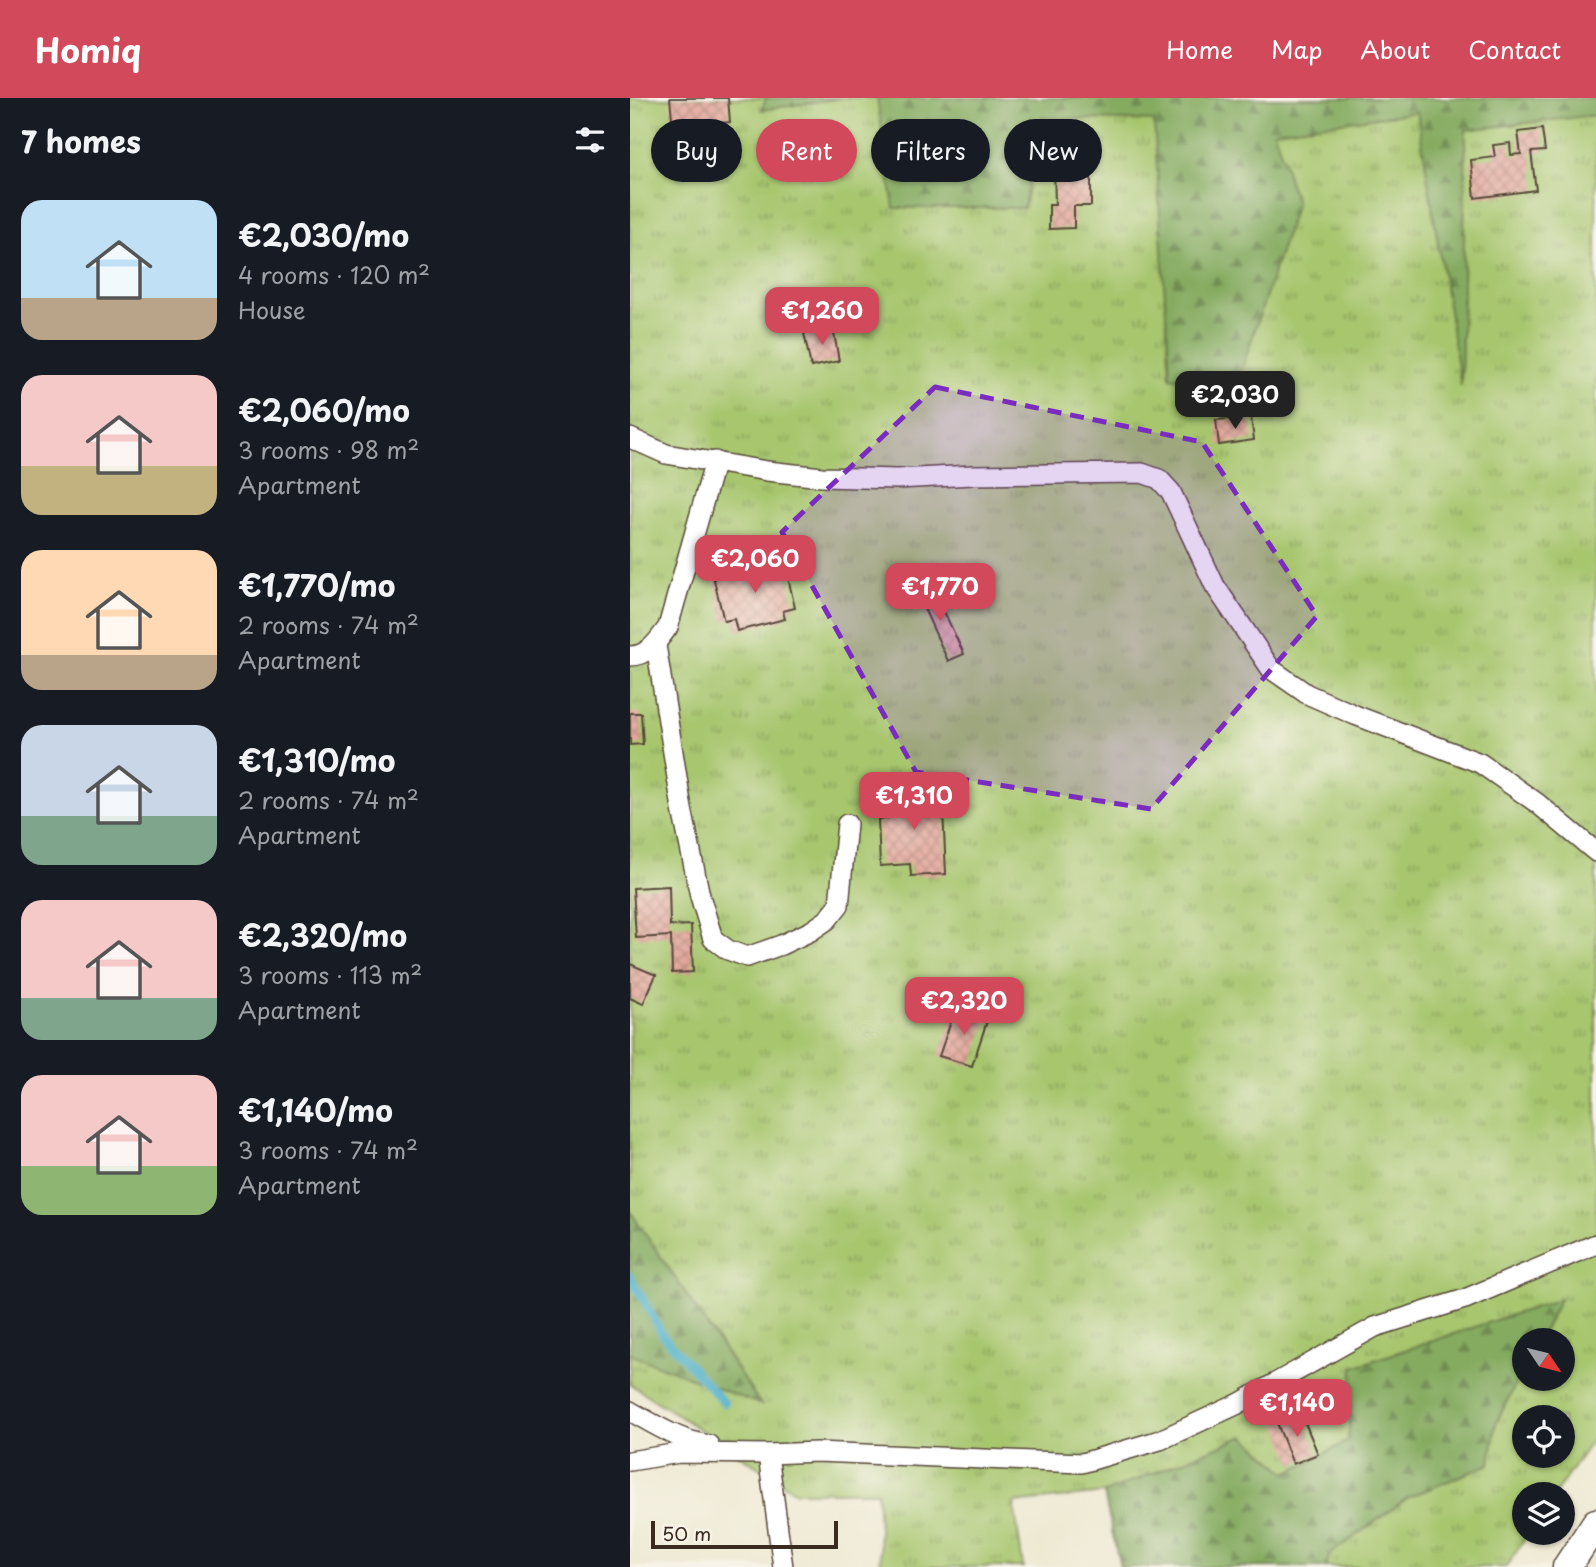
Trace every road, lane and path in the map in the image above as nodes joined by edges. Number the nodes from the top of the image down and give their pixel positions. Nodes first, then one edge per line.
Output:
1 (630, 438) edge
2 (715, 461) junction
3 (656, 645) junction
4 (630, 656) edge
5 (847, 824) dead end
6 (1596, 852) edge
7 (1596, 1244) edge
8 (630, 1411) edge
9 (743, 1453) junction
10 (768, 1454) junction
11 (630, 1461) edge
12 (1596, 1523) edge
13 (783, 1567) edge
14 (1567, 1567) edge

1 - 2 street
2 - 3 street
2 - 6 street
3 - 4 street
3 - 5 street
7 - 10 street
8 - 9 street
9 - 10 street
9 - 11 street
10 - 13 street
12 - 14 main road

